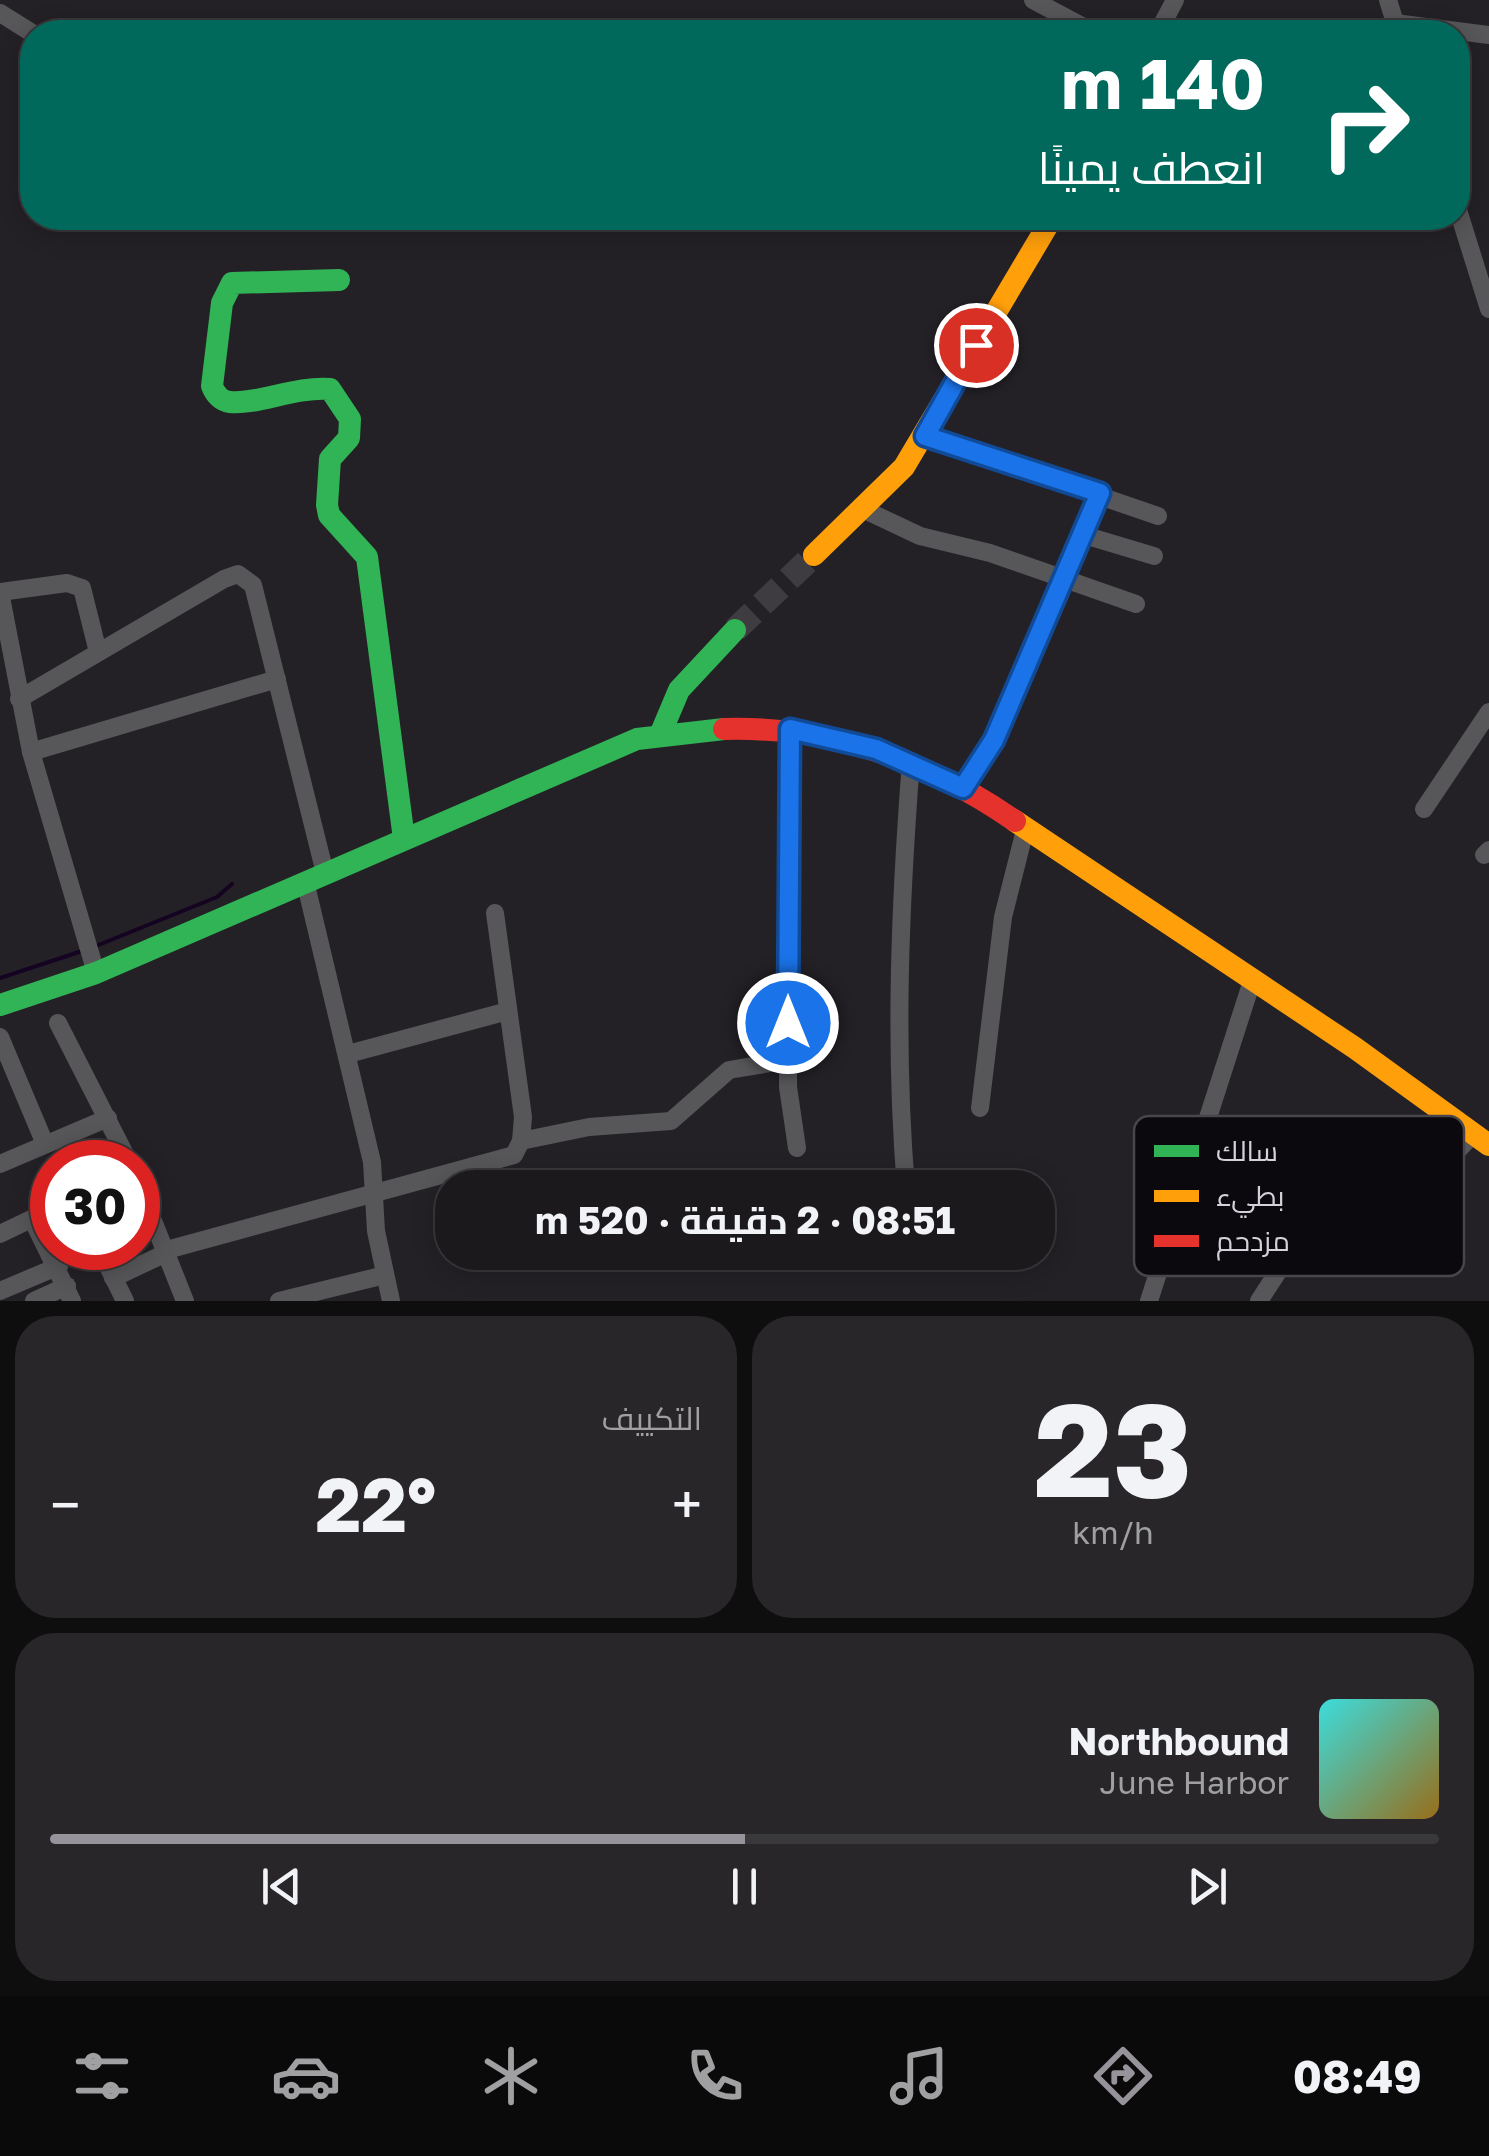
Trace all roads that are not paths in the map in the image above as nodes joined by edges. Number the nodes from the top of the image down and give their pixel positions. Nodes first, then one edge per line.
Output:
1 (1033, 0) edge
2 (1070, 20) edge
3 (1045, 230) edge
4 (1464, 230) edge
5 (339, 280) dead end
6 (1489, 309) edge
7 (925, 436) junction
8 (1100, 493) junction
9 (863, 509) junction
10 (1158, 516) dead end
11 (1084, 535) junction
12 (814, 555) tunnel mouth
13 (1154, 556) dead end
14 (1065, 579) junction
15 (0, 592) edge
16 (1136, 604) dead end
17 (735, 630) tunnel mouth
18 (98, 652) junction
19 (277, 679) junction
20 (19, 699) junction
21 (1489, 712) edge
22 (790, 729) junction
23 (660, 735) junction
24 (31, 752) junction
25 (912, 762) junction
26 (963, 788) junction
27 (1424, 809) dead end
28 (1025, 830) junction
29 (404, 839) junction
30 (315, 877) junction
31 (495, 914) dead end
32 (96, 973) junction
33 (1252, 982) junction
34 (0, 1005) edge
35 (508, 1012) junction
36 (58, 1022) dead end
37 (0, 1037) edge
38 (348, 1054) junction
39 (788, 1060) junction
40 (980, 1108) dead end
41 (1209, 1116) edge
42 (1448, 1116) edge
43 (108, 1118) junction
44 (43, 1140) edge
45 (55, 1140) edge
46 (118, 1140) edge
47 (521, 1141) junction
48 (797, 1148) dead end
49 (30, 1151) edge
50 (0, 1164) edge
51 (904, 1170) edge
52 (375, 1190) junction
53 (30, 1220) edge
54 (0, 1234) edge
55 (160, 1247) edge
56 (163, 1252) junction
57 (43, 1270) edge
58 (60, 1270) edge
59 (109, 1270) edge
60 (385, 1275) junction
61 (1157, 1276) edge
62 (1276, 1276) edge
63 (113, 1278) junction
64 (0, 1292) edge
65 (70, 1294) edge
66 (291, 1299) edge
67 (34, 1301) edge
68 (125, 1301) edge
69 (185, 1301) edge
70 (391, 1301) edge
71 (1149, 1301) edge
72 (1260, 1301) edge

1 - 2 street
3 - 7 street
4 - 6 street
5 - 29 street
7 - 8 street
7 - 9 street
8 - 10 street
8 - 11 street
9 - 12 street
9 - 14 street
11 - 13 street
11 - 14 street
14 - 16 street
14 - 26 street
15 - 18 street
15 - 20 street
17 - 23 street
18 - 19 street
18 - 20 street
19 - 24 street
19 - 30 street
20 - 24 street
21 - 27 street
22 - 23 street
22 - 25 street
22 - 39 street
23 - 29 street
24 - 32 street
25 - 26 street
25 - 51 street
26 - 28 street
28 - 33 street
28 - 40 street
29 - 30 street
30 - 32 street
30 - 38 street
31 - 35 street
32 - 34 street
33 - 41 street
33 - 42 street
35 - 38 street
35 - 47 street
36 - 43 street
37 - 44 street
38 - 52 street
39 - 47 street
39 - 48 street
43 - 45 street
43 - 46 street
47 - 52 street
49 - 50 street
52 - 56 street
52 - 60 street
53 - 54 street
55 - 56 street
56 - 63 street
56 - 69 street
57 - 64 street
58 - 65 street
59 - 63 street
60 - 66 street
60 - 70 street
61 - 71 street
62 - 72 street
63 - 68 street
65 - 67 street

